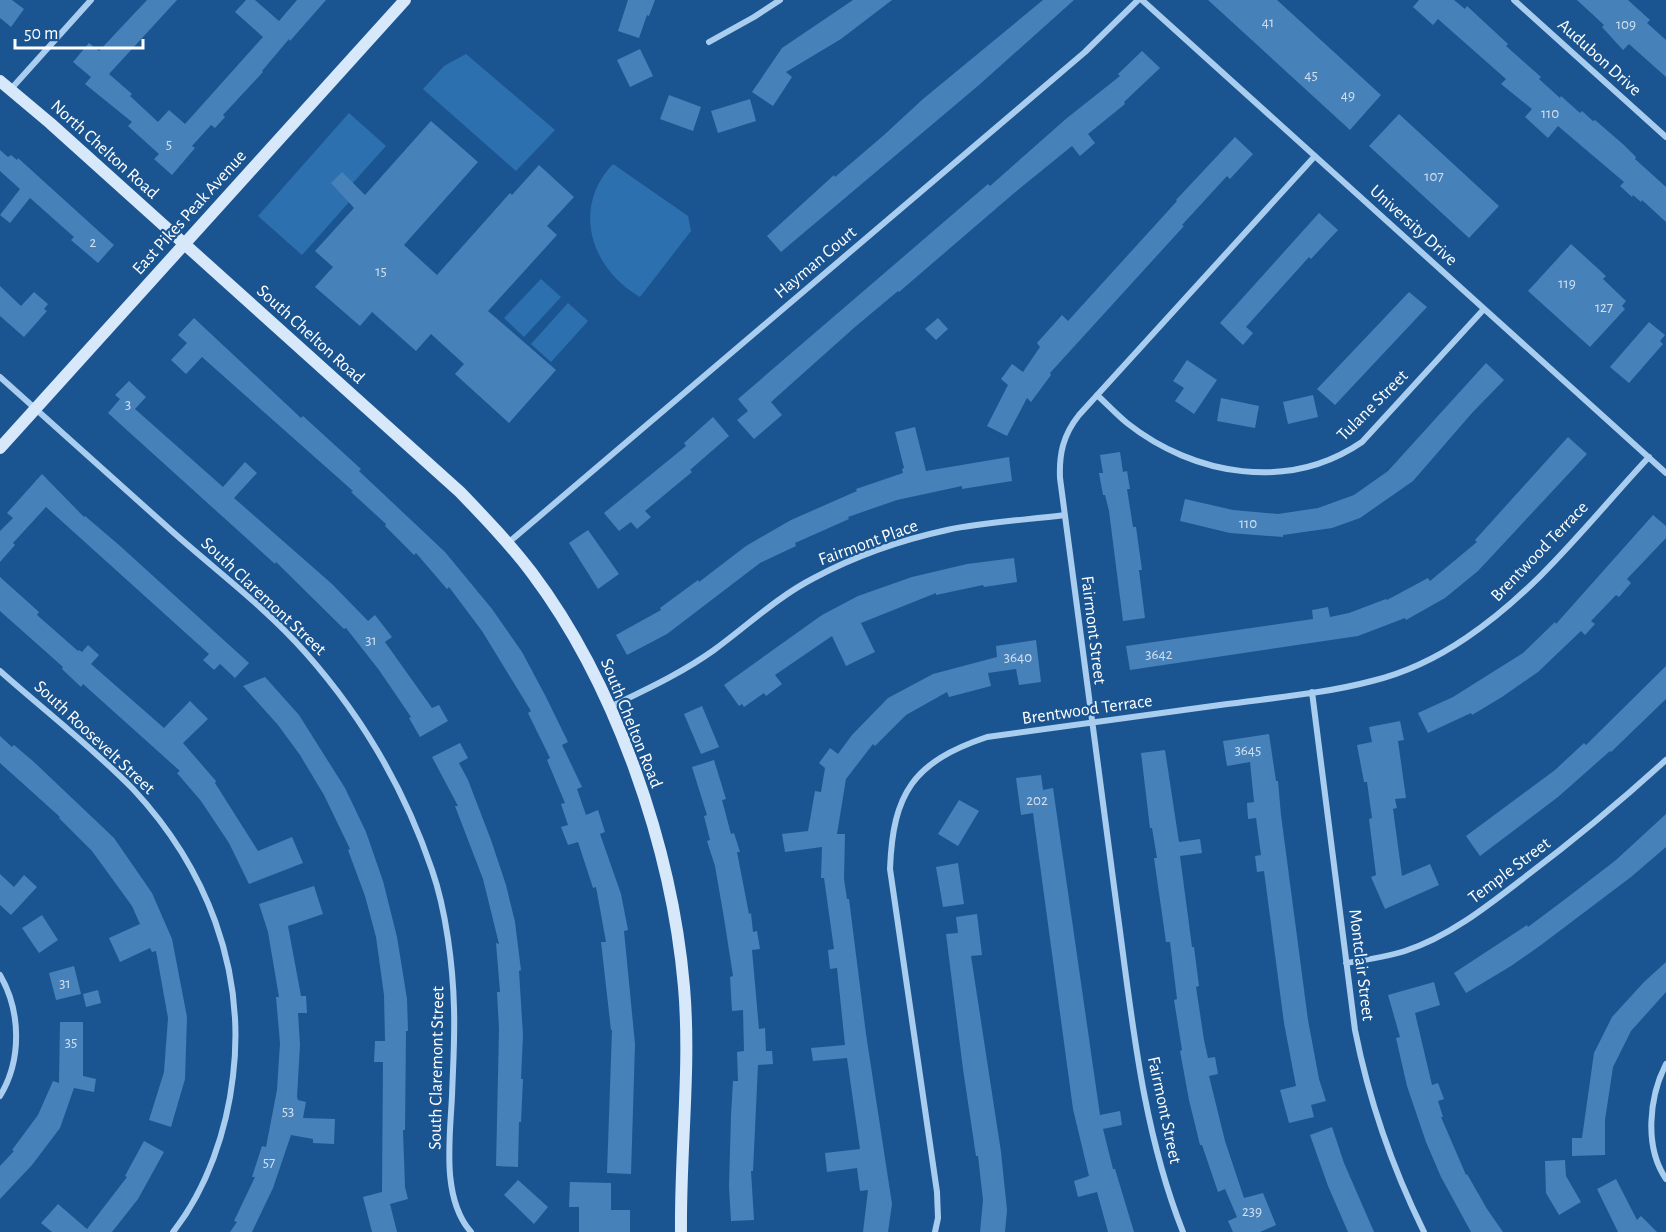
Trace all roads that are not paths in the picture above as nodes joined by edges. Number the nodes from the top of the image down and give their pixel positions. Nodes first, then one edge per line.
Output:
1 (91, 0) edge
2 (405, 0) edge
3 (780, 0) edge
4 (1140, 0) edge
5 (1514, 0) edge
6 (709, 42) dead end
7 (0, 81) edge
8 (11, 89) junction
9 (1666, 137) edge
10 (1315, 156) junction
11 (184, 246) junction
12 (1484, 309) junction
13 (0, 377) edge
14 (1097, 395) junction
15 (36, 409) junction
16 (0, 448) edge
17 (1649, 457) junction
18 (1666, 473) edge
19 (1065, 515) junction
20 (508, 543) junction
21 (0, 671) edge
22 (1312, 692) junction
23 (610, 707) junction
24 (1091, 724) junction
25 (1666, 760) edge
26 (1346, 963) junction
27 (0, 975) edge
28 (1666, 1064) edge
29 (0, 1096) edge
30 (1666, 1179) edge
31 (173, 1232) edge
32 (471, 1232) edge
33 (681, 1232) edge
34 (935, 1232) edge
35 (1184, 1232) edge
36 (1424, 1232) edge

1 - 8 street
2 - 11 main road, East Pikes Peak Avenue
3 - 6 street
4 - 10 street, University Drive
4 - 20 street, Hayman Court
5 - 9 street, Audubon Drive
7 - 8 main road, North Chelton Road
8 - 11 main road, North Chelton Road
10 - 12 street, University Drive
10 - 14 street, Fairmont Street
11 - 15 main road, East Pikes Peak Avenue
11 - 20 main road, South Chelton Road
12 - 14 street, Tulane Street
12 - 17 street, University Drive
13 - 15 street, South Claremont Street
14 - 19 street, Fairmont Street
15 - 16 main road, East Pikes Peak Avenue
15 - 32 street, South Claremont Street
17 - 18 street, University Drive
17 - 22 street, Brentwood Terrace
19 - 23 street, Fairmont Place
19 - 24 street, Fairmont Street
20 - 23 main road, South Chelton Road
21 - 31 street, South Roosevelt Street
22 - 24 street, Brentwood Terrace
22 - 26 street, Montclair Street
23 - 33 main road, South Chelton Road
24 - 34 street, Brentwood Terrace
24 - 35 street, Fairmont Street
25 - 26 street, Temple Street
26 - 36 street, Montclair Street
27 - 29 street
28 - 30 street

